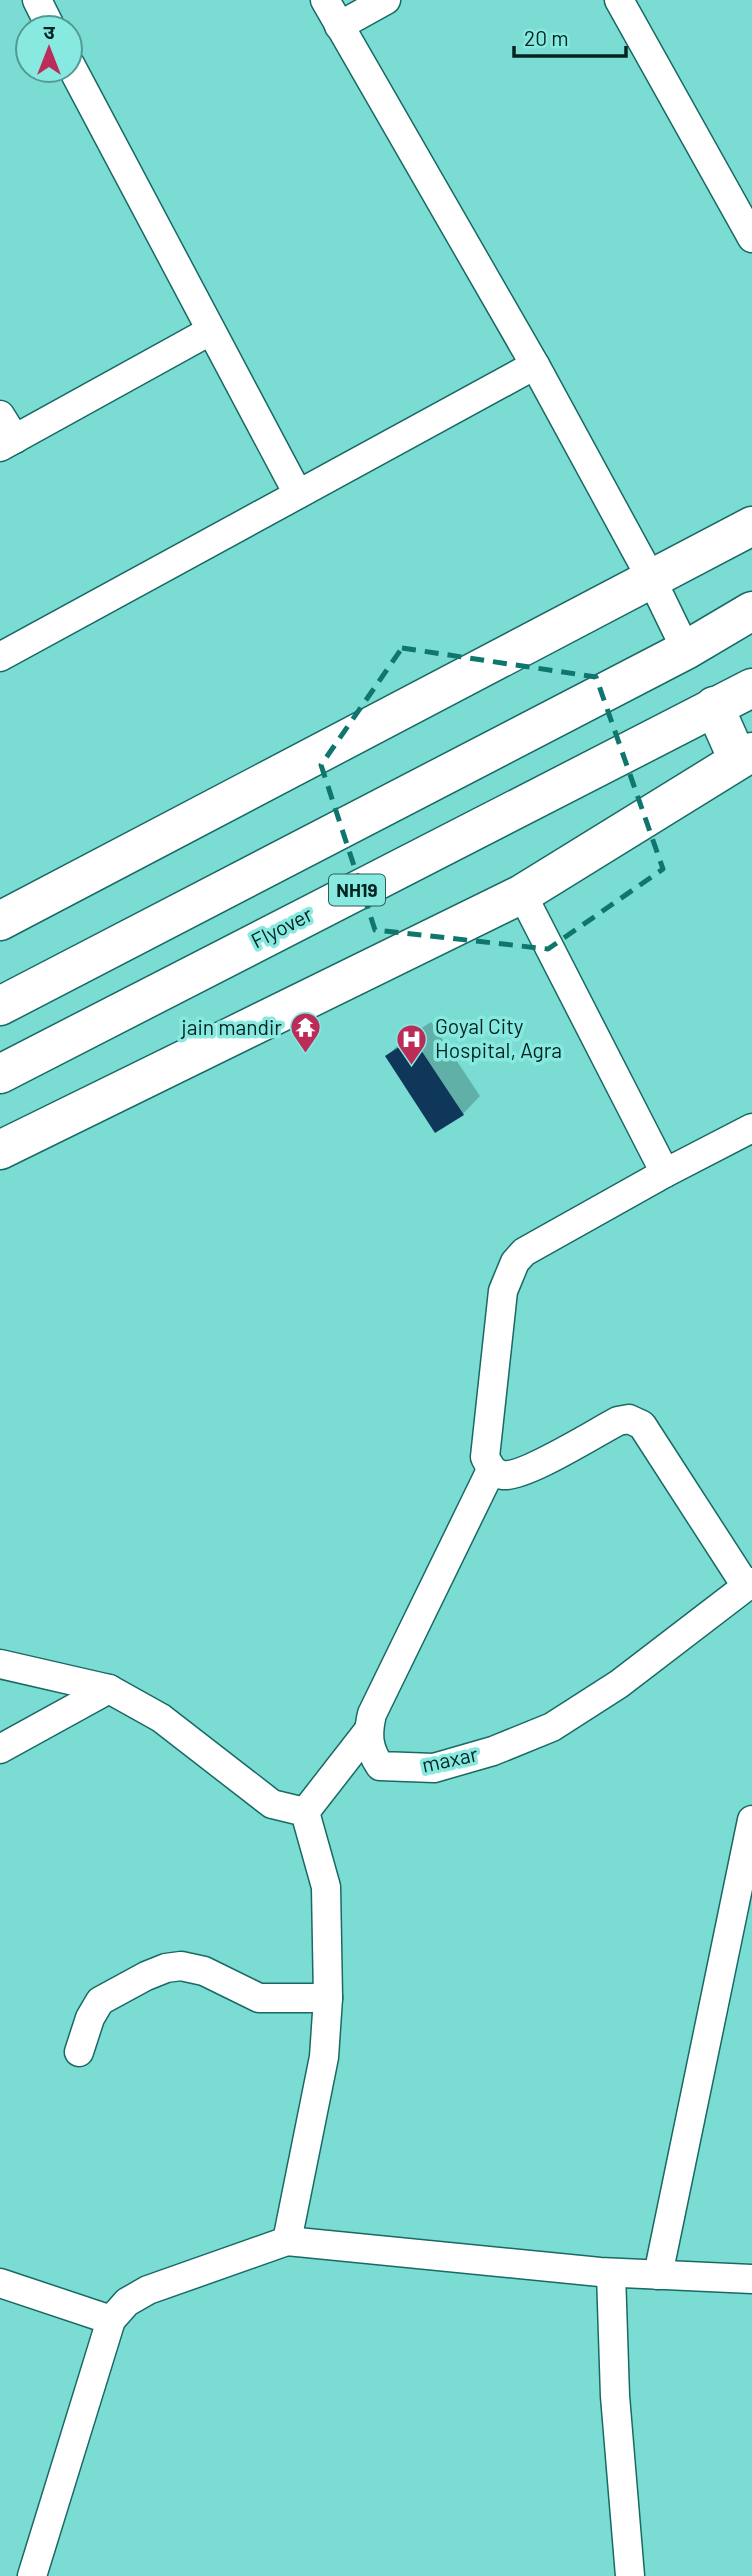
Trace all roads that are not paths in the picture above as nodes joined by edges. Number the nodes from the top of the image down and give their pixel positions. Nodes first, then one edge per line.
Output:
1 (326, 0) edge
2 (386, 0) edge
3 (619, 0) edge
4 (339, 26) junction
5 (80, 84) edge
6 (752, 238) edge
7 (210, 331) junction
8 (535, 365) junction
9 (0, 415) edge
10 (7, 443) edge
11 (298, 494) junction
12 (752, 526) edge
13 (652, 580) junction
14 (752, 611) edge
15 (686, 650) junction
16 (0, 657) edge
17 (752, 688) edge
18 (714, 706) junction
19 (745, 756) edge
20 (522, 894) junction
21 (0, 922) edge
22 (0, 1006) edge
23 (0, 1074) edge
24 (752, 1128) edge
25 (0, 1150) edge
26 (665, 1173) junction
27 (491, 1470) junction
28 (749, 1584) edge
29 (0, 1664) edge
30 (108, 1689) junction
31 (368, 1731) junction
32 (0, 1749) edge
33 (305, 1812) junction
34 (752, 1820) edge
35 (328, 1998) junction
36 (79, 2052) dead end
37 (287, 2241) junction
38 (611, 2273) junction
39 (659, 2275) junction
40 (752, 2279) edge
41 (0, 2283) edge
42 (111, 2320) junction
43 (32, 2576) edge
44 (630, 2576) edge

1 - 4 street
2 - 4 street
3 - 6 street
4 - 8 street
5 - 7 street
7 - 10 street
7 - 11 street
8 - 11 street
8 - 13 street
9 - 10 street
11 - 16 street
12 - 13 main road
13 - 15 street
13 - 21 main road
14 - 15 main road
15 - 22 main road
17 - 18 main road, NH19
18 - 19 main road
18 - 23 main road, Flyover / NH19
19 - 20 main road
20 - 25 main road
20 - 26 street
24 - 26 street
26 - 27 street
27 - 28 street
27 - 31 street
28 - 31 street, maxar
29 - 30 street
30 - 32 street
30 - 33 street
31 - 33 street
33 - 35 street
34 - 39 street
35 - 36 street
35 - 37 street
37 - 38 street
37 - 42 street
38 - 39 street
38 - 44 street
39 - 40 street
41 - 42 street
42 - 43 street

